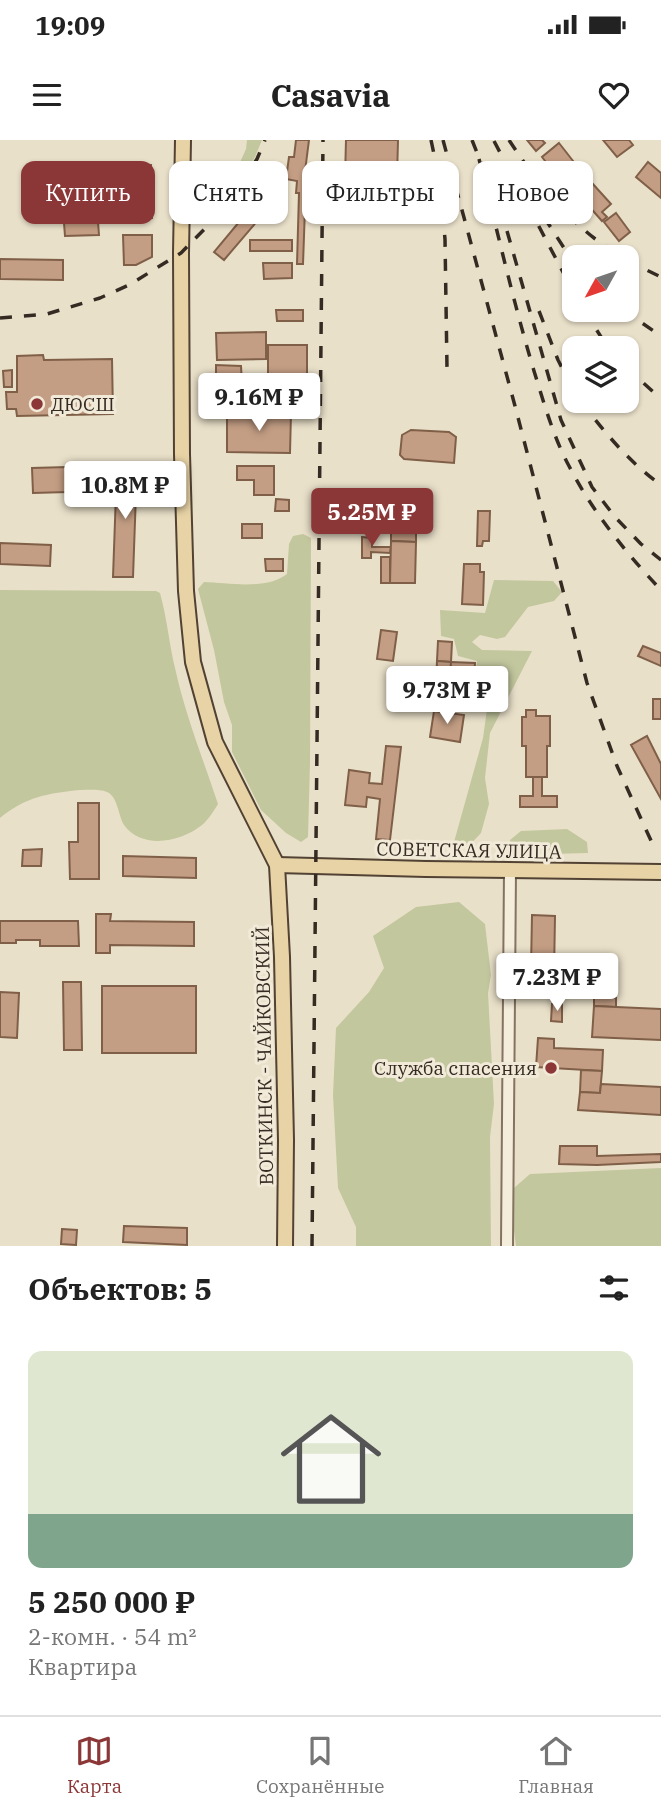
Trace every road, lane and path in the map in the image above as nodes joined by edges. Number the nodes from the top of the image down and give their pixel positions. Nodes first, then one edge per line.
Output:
1 (183, 140) edge
2 (277, 865) junction
3 (510, 870) junction
4 (661, 872) edge
5 (285, 1246) edge
6 (507, 1246) edge

1 - 2 main road
2 - 3 main road, СОВЕТСКАЯ УЛИЦА
2 - 5 main road, ВОТКИНСК - ЧАЙКОВСКИЙ
3 - 4 main road, СОВЕТСКАЯ УЛИЦА
3 - 6 street

